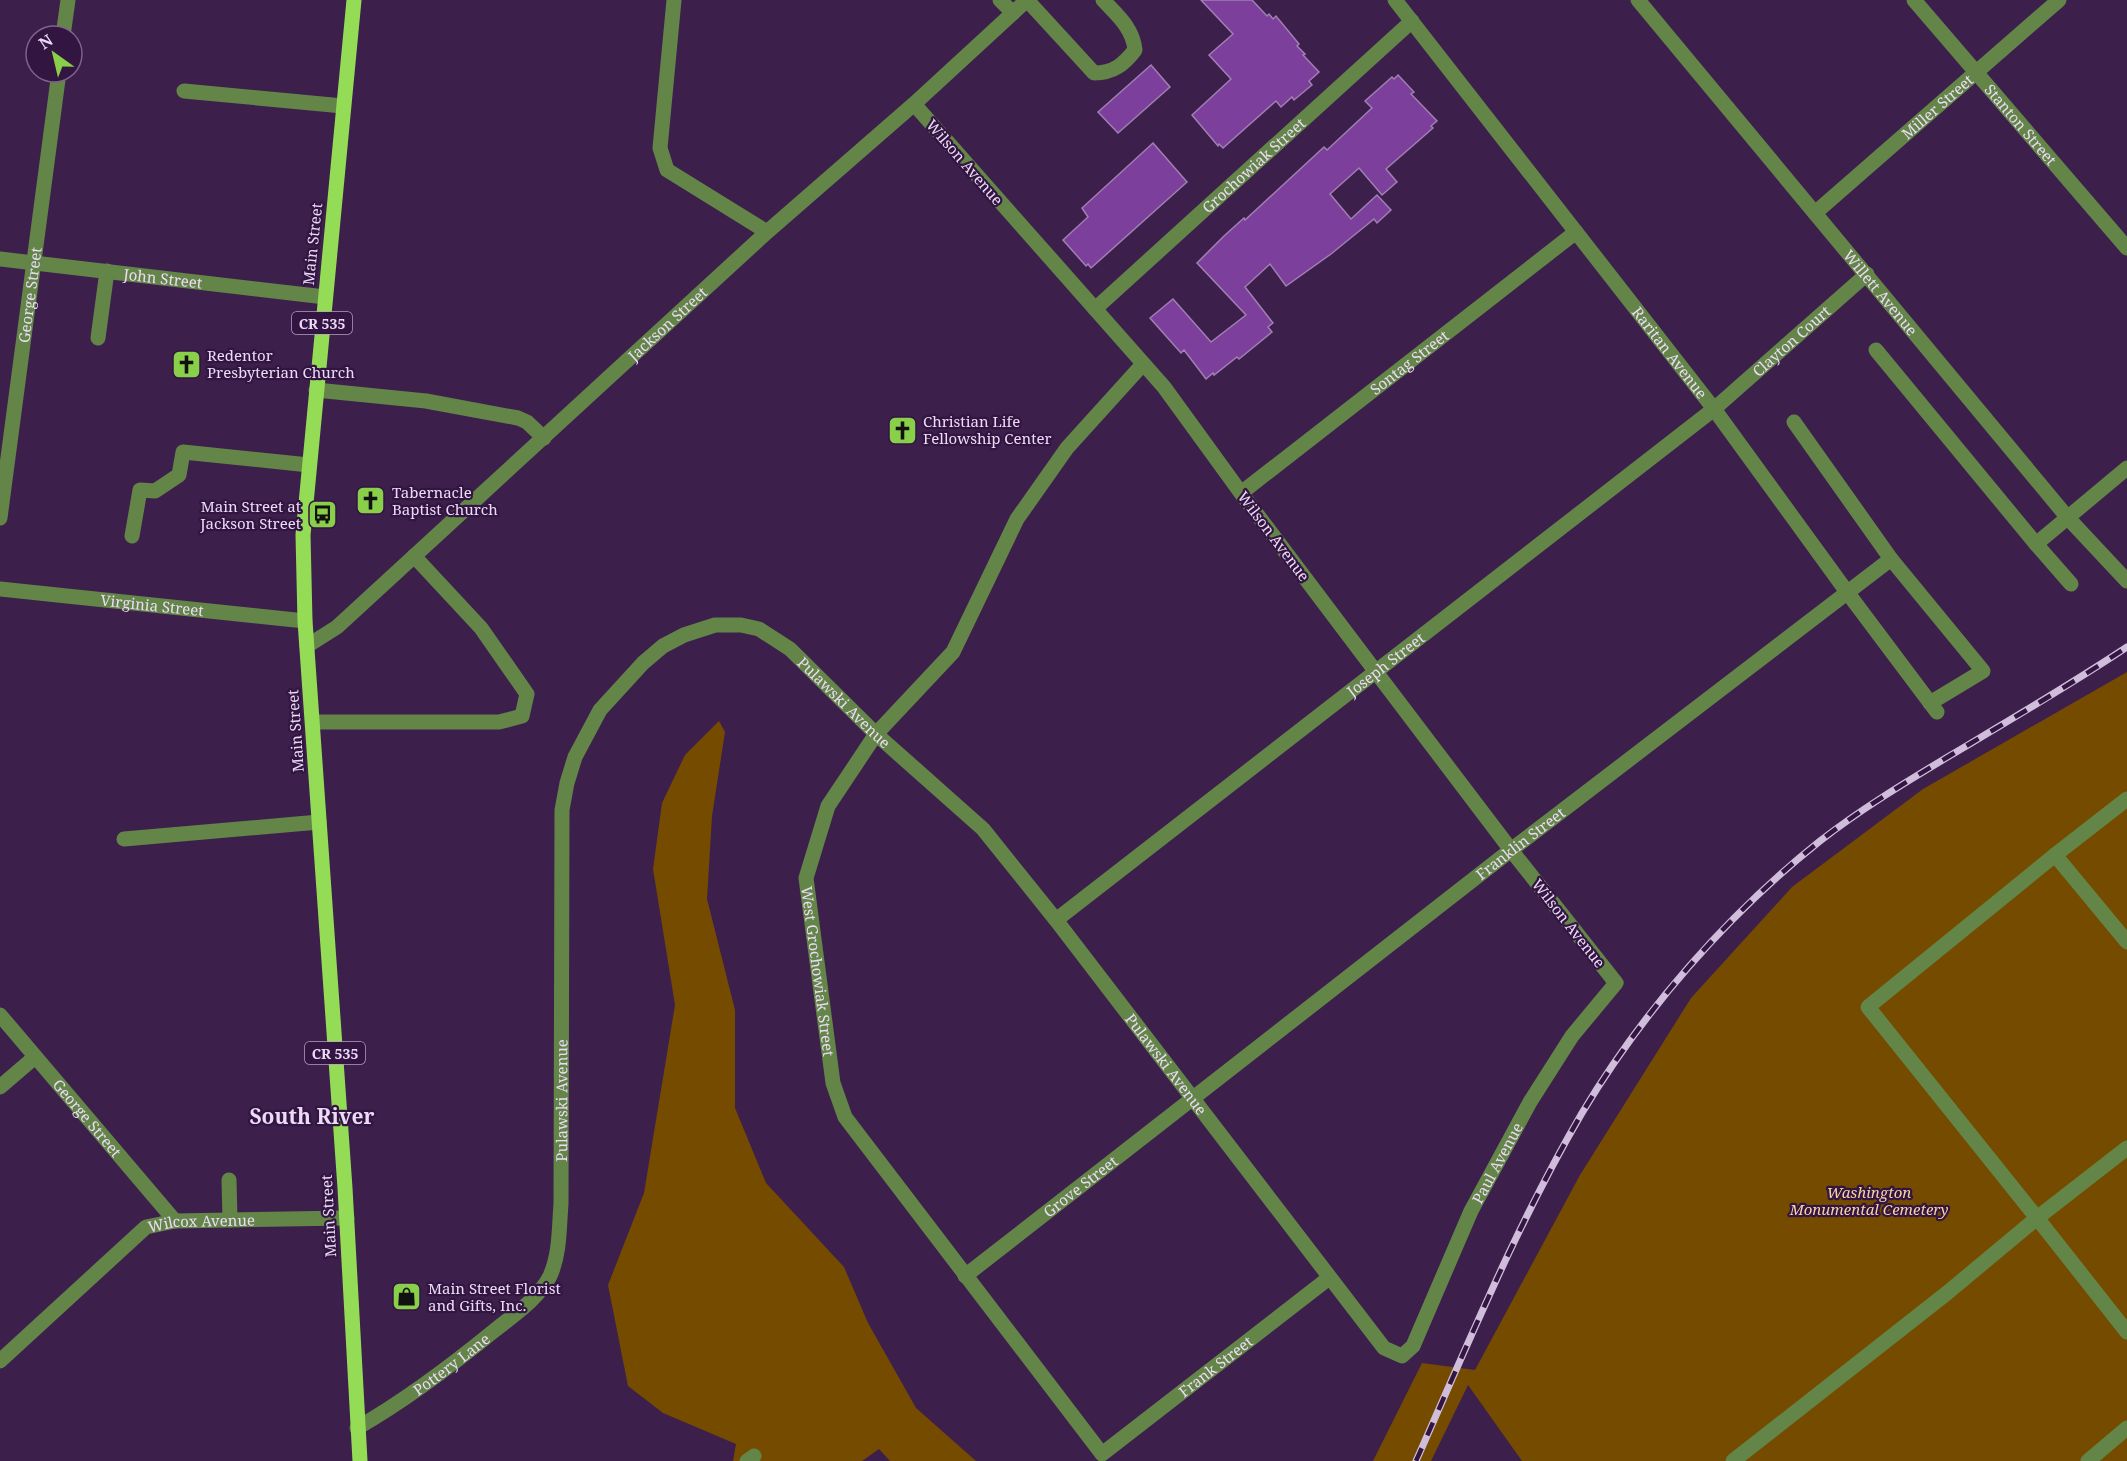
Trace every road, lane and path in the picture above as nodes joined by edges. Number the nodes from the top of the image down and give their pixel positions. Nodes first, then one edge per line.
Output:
1 (68, 0) edge
2 (354, 0) edge
3 (674, 0) edge
4 (1000, 0) edge
5 (1027, 0) edge
6 (1103, 0) edge
7 (1395, 0) edge
8 (1638, 0) edge
9 (1914, 0) edge
10 (2059, 0) edge
11 (1013, 13) junction
12 (1412, 21) junction
13 (65, 24) edge
14 (1975, 72) junction
15 (57, 84) edge
16 (184, 91) dead end
17 (914, 104) junction
18 (343, 106) junction
19 (1815, 213) junction
20 (767, 232) junction
21 (1576, 232) junction
22 (2127, 248) edge
23 (0, 259) edge
24 (34, 263) junction
25 (107, 271) junction
26 (1867, 274) junction
27 (325, 297) junction
28 (1095, 309) junction
29 (98, 338) dead end
30 (1876, 350) dead end
31 (1143, 364) junction
32 (316, 390) junction
33 (1714, 409) junction
34 (1794, 422) dead end
35 (544, 438) junction
36 (309, 465) junction
37 (2127, 468) edge
38 (1241, 493) junction
39 (0, 518) edge
40 (2068, 518) junction
41 (132, 536) dead end
42 (2036, 544) junction
43 (414, 556) junction
44 (1891, 559) junction
45 (2126, 578) edge
46 (2071, 584) dead end
47 (0, 589) edge
48 (1847, 592) junction
49 (305, 621) junction
50 (307, 646) junction
51 (1376, 672) junction
52 (313, 722) junction
53 (876, 734) junction
54 (2127, 799) edge
55 (319, 822) junction
56 (124, 838) dead end
57 (1511, 850) junction
58 (2055, 855) junction
59 (1056, 920) junction
60 (2127, 942) edge
61 (1616, 983) joint
62 (0, 1015) edge
63 (35, 1057) junction
64 (0, 1087) edge
65 (1194, 1099) junction
66 (2127, 1148) edge
67 (229, 1180) dead end
68 (347, 1218) junction
69 (2037, 1218) junction
70 (230, 1220) junction
71 (175, 1221) junction
72 (556, 1260) joint
73 (965, 1276) junction
74 (1329, 1278) junction
75 (2127, 1332) edge
76 (1402, 1356) joint
77 (1, 1358) edge
78 (357, 1428) junction
79 (2127, 1428) edge
80 (1102, 1454) joint
81 (360, 1461) edge
82 (1733, 1461) edge
83 (2088, 1461) edge

1 - 13 street
2 - 18 main road, Main Street / CR 535
3 - 20 street
4 - 11 street
5 - 6 street
5 - 11 street, Jackson Street
7 - 12 street, Raritan Avenue
8 - 19 street, Willett Avenue
9 - 14 street, Stanton Street
10 - 14 street, Miller Street
11 - 17 street, Jackson Street
12 - 21 street, Raritan Avenue
12 - 28 street, Grochowiak Street
14 - 19 street, Miller Street
14 - 22 street, Stanton Street
15 - 24 street, George Street
16 - 18 street
17 - 20 street, Jackson Street
17 - 28 street, Wilson Avenue
18 - 27 main road, Main Street / CR 535
19 - 26 street, Willett Avenue
20 - 35 street, Jackson Street
21 - 33 street, Raritan Avenue
21 - 38 street, Sontag Street
23 - 24 street, John Street
24 - 25 street, John Street
24 - 39 street, George Street
25 - 27 street, John Street
25 - 29 street
26 - 33 street, Clayton Court
26 - 40 street, Willett Avenue
27 - 32 main road, Main Street / CR 535
28 - 31 street, Wilson Avenue
30 - 42 street
31 - 38 street, Wilson Avenue
31 - 53 street, West Grochowiak Street
32 - 35 street
32 - 36 main road, Main Street / CR 535
33 - 48 street, Raritan Avenue
33 - 51 street, Joseph Street
34 - 44 street
35 - 43 street, Jackson Street
36 - 41 street
36 - 49 main road, Main Street / CR 535
37 - 40 street
38 - 51 street, Wilson Avenue
40 - 42 street
40 - 45 street, Willett Avenue
42 - 46 street
43 - 50 street, Jackson Street
43 - 52 street
44 - 48 street, Franklin Street
44 - 48 street, Raritan Avenue
47 - 49 street, Virginia Street
48 - 57 street, Franklin Street
49 - 50 main road, Main Street / CR 535
50 - 52 main road, Main Street / CR 535
51 - 57 street, Wilson Avenue
51 - 59 street, Joseph Street
52 - 55 main road, Main Street / CR 535
53 - 59 street, Pulawski Avenue
53 - 72 street, Pulawski Avenue
53 - 73 street, West Grochowiak Street
54 - 58 street
55 - 56 street
55 - 68 main road, Main Street / CR 535
57 - 61 street, Wilson Avenue
57 - 65 street, Franklin Street
58 - 60 street
58 - 69 street
59 - 65 street, Pulawski Avenue
61 - 76 street, Paul Avenue
62 - 63 street, George Street
63 - 64 street
63 - 71 street, George Street
65 - 73 street, Grove Street
65 - 74 street, Pulawski Avenue
66 - 69 street
67 - 70 street
68 - 70 street, Wilcox Avenue
68 - 78 main road, Main Street / CR 535
69 - 75 street
69 - 82 street
70 - 71 street, Wilcox Avenue
71 - 77 street, Wilcox Avenue
72 - 78 street, Pottery Lane
73 - 80 street, West Grochowiak Street
74 - 76 street, Pulawski Avenue
74 - 80 street, Frank Street
78 - 81 main road, Main Street / CR 535
79 - 83 street

